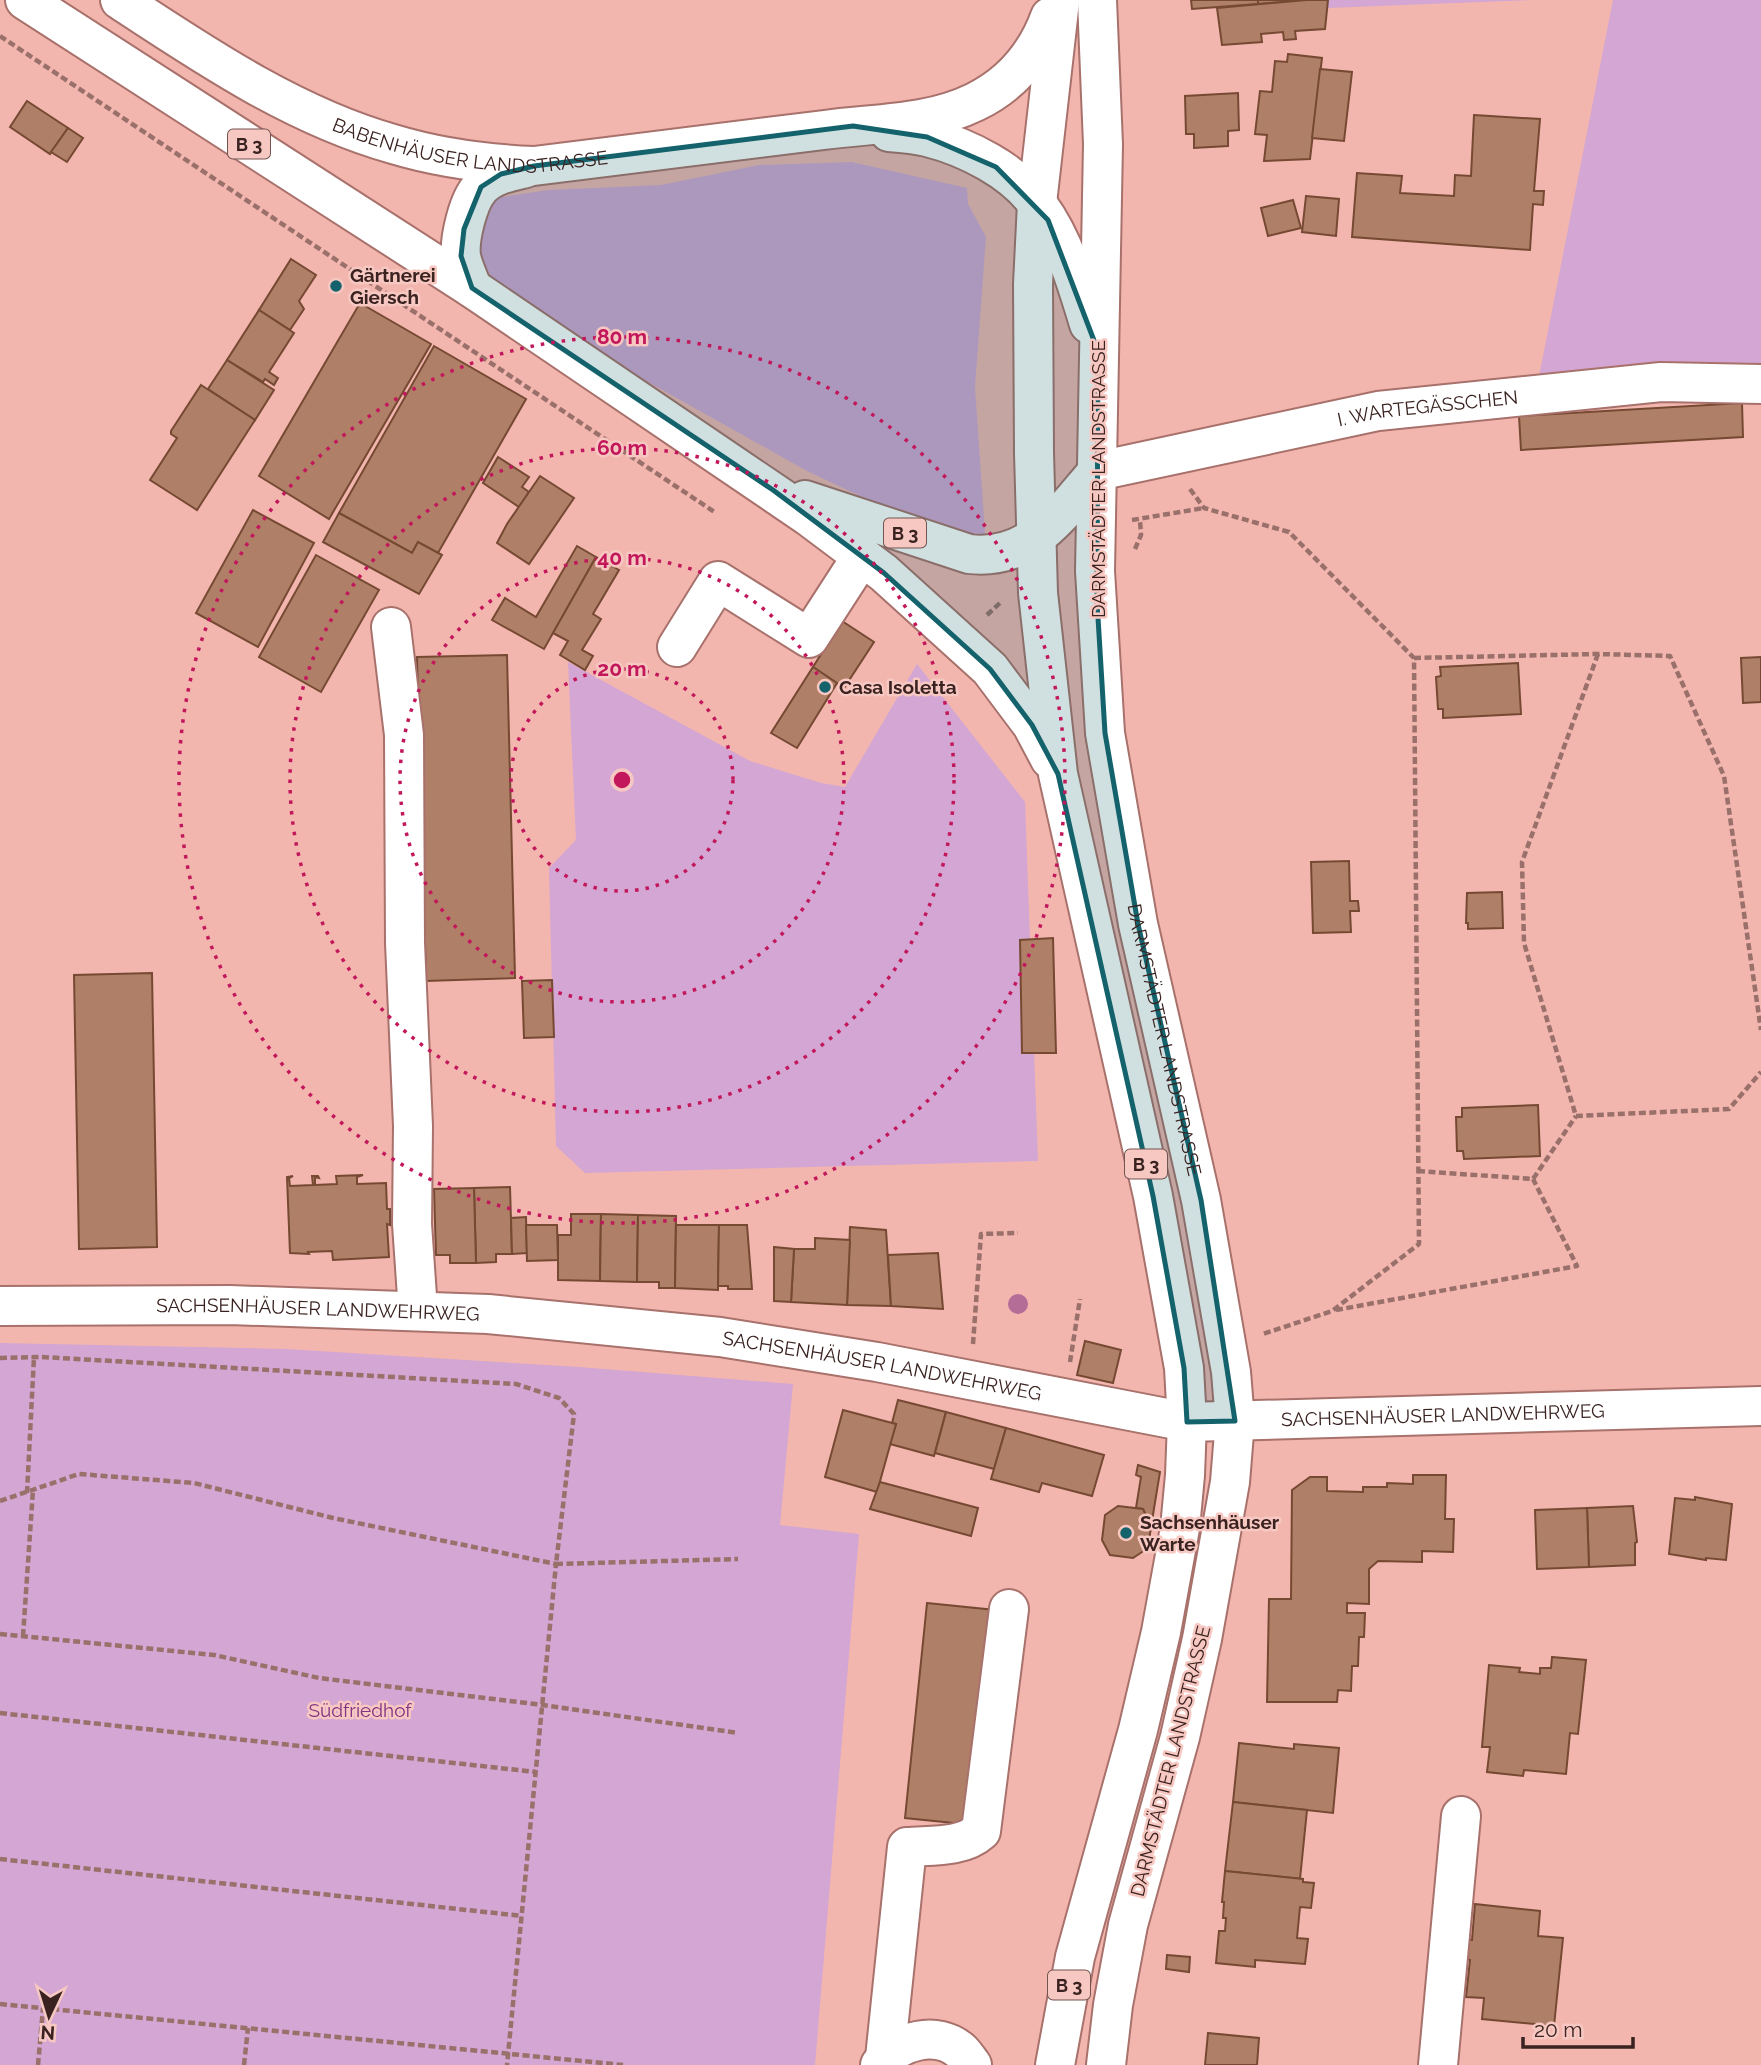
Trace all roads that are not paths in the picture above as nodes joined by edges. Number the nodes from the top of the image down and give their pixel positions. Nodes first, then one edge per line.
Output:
1 (25, 0) edge
2 (120, 0) edge
3 (1058, 0) edge
4 (1097, 0) edge
5 (853, 126) junction
6 (534, 166) junction
7 (1037, 203) junction
8 (472, 288) junction
9 (1098, 351) junction
10 (1761, 384) edge
11 (1098, 471) junction
12 (773, 490) junction
13 (1036, 537) junction
14 (862, 556) junction
15 (391, 628) dead end
16 (677, 647) dead end
17 (1058, 774) junction
18 (0, 1306) edge
19 (418, 1311) junction
20 (1761, 1406) edge
21 (1187, 1422) junction
22 (1235, 1422) junction
23 (1009, 1609) dead end
24 (1461, 1816) dead end
25 (883, 2062) edge
26 (972, 2065) edge
27 (1055, 2065) edge
28 (1107, 2065) edge
29 (1437, 2065) edge

1 - 8 main road, B 3
2 - 6 main road, BABENHÄUSER LANDSTRASSE / B 3
3 - 5 main road, BABENHÄUSER LANDSTRASSE
3 - 7 main road, DARMSTÄDTER LANDSTRASSE
4 - 9 main road, DARMSTÄDTER LANDSTRASSE
5 - 6 main road, BABENHÄUSER LANDSTRASSE / B 3
5 - 7 main road, BABENHÄUSER LANDSTRASSE / B 3
6 - 8 main road, B 3
7 - 9 main road, BABENHÄUSER LANDSTRASSE / B 3
7 - 13 main road, DARMSTÄDTER LANDSTRASSE / B 3
8 - 12 main road, B 3
9 - 11 main road, DARMSTÄDTER LANDSTRASSE / B 3
10 - 11 main road, I. WARTEGÄSSCHEN
11 - 13 main road, B 3
11 - 22 main road, DARMSTÄDTER LANDSTRASSE / B 3
12 - 13 main road, B 3
12 - 14 main road, DARMSTÄDTER LANDSTRASSE / B 3
13 - 17 main road, DARMSTÄDTER LANDSTRASSE / B 3
14 - 16 main road
14 - 17 main road, DARMSTÄDTER LANDSTRASSE / B 3
15 - 19 main road
17 - 21 main road, DARMSTÄDTER LANDSTRASSE / B 3
18 - 19 main road, SACHSENHÄUSER LANDWEHRWEG
19 - 21 main road, SACHSENHÄUSER LANDWEHRWEG
20 - 22 main road, SACHSENHÄUSER LANDWEHRWEG
21 - 22 main road, SACHSENHÄUSER LANDWEHRWEG
21 - 27 main road, DARMSTÄDTER LANDSTRASSE / B 3
22 - 28 main road, DARMSTÄDTER LANDSTRASSE / B 3
23 - 25 main road
24 - 29 main road
25 - 26 main road

